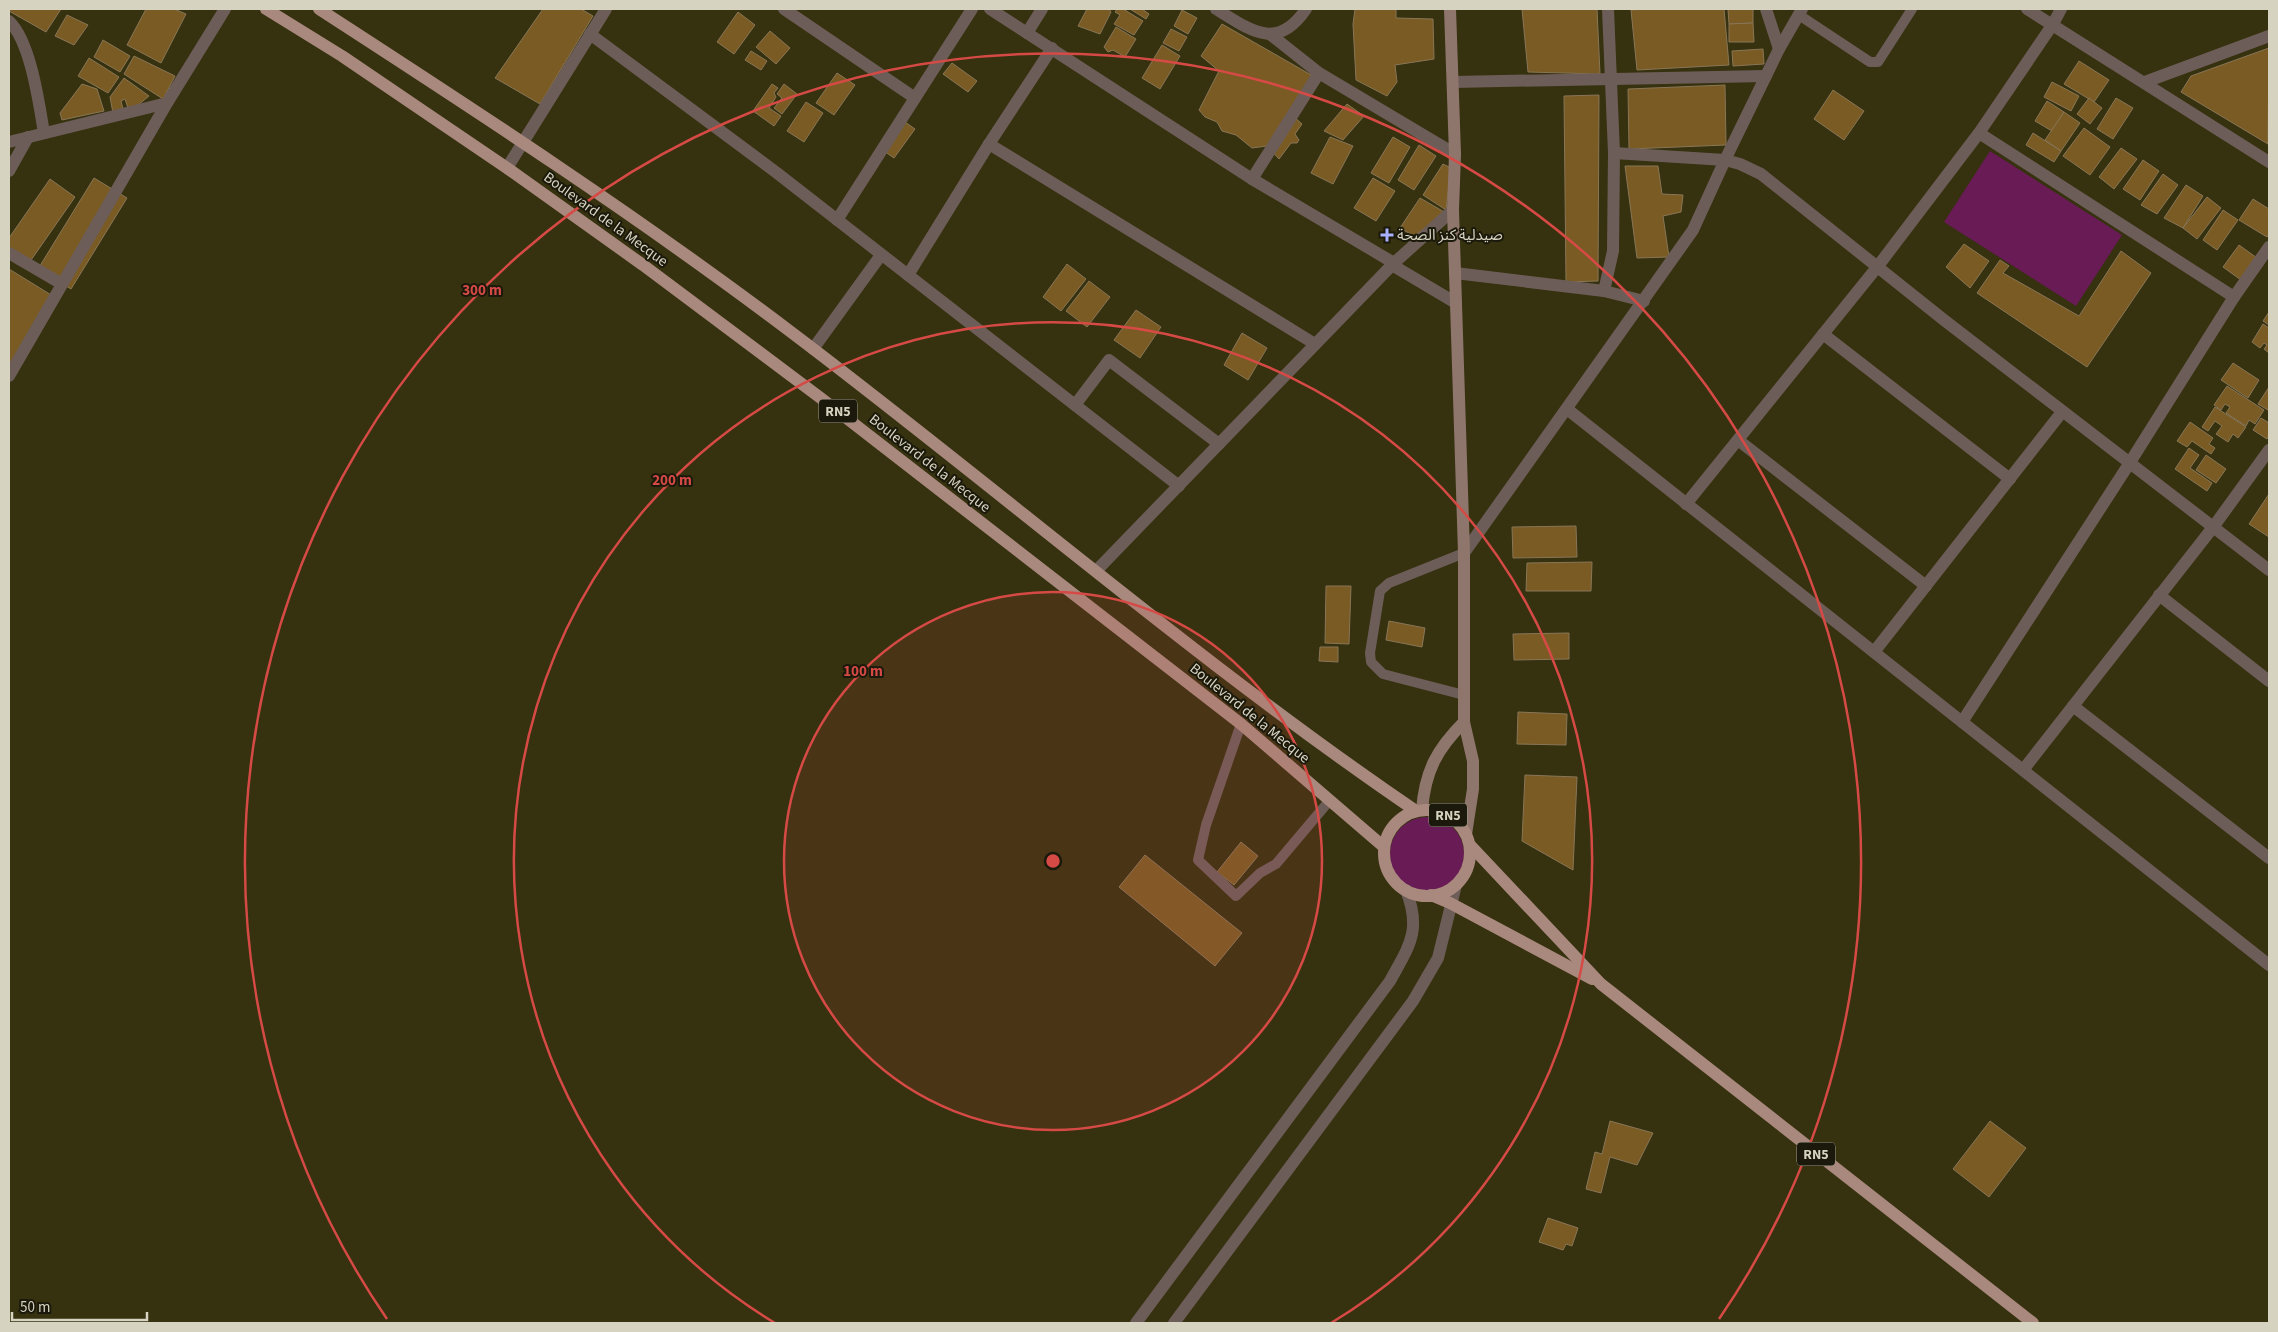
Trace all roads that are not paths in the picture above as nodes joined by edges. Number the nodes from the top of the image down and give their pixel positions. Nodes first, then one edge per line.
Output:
1 (225, 9) edge
2 (266, 9) edge
3 (319, 9) edge
4 (606, 9) edge
5 (784, 9) edge
6 (972, 9) edge
7 (990, 9) edge
8 (1042, 9) edge
9 (1216, 9) edge
10 (1306, 9) edge
11 (1450, 9) edge
12 (1608, 9) edge
13 (1766, 9) edge
14 (1912, 9) edge
15 (2027, 9) edge
16 (2061, 9) edge
17 (1801, 12) edge
18 (9, 21) edge
19 (2053, 24) junction
20 (1027, 32) junction
21 (590, 34) junction
22 (1271, 35) junction
23 (2269, 36) edge
24 (1052, 48) junction
25 (1779, 49) junction
26 (1319, 73) junction
27 (1766, 76) junction
28 (1611, 78) junction
29 (1453, 82) junction
30 (2145, 82) junction
31 (915, 98) junction
32 (167, 103) junction
33 (44, 133) junction
34 (1979, 133) junction
35 (28, 137) junction
36 (524, 141) junction
37 (9, 142) edge
38 (989, 144) junction
39 (1614, 153) junction
40 (1455, 154) junction
41 (1725, 160) junction
42 (2269, 162) edge
43 (508, 168) junction
44 (9, 171) edge
45 (1252, 180) junction
46 (1454, 210) junction
47 (837, 220) junction
48 (2269, 247) edge
49 (9, 253) edge
50 (881, 255) junction
51 (1393, 264) junction
52 (1878, 266) junction
53 (1455, 273) junction
54 (908, 275) junction
55 (62, 284) junction
56 (1604, 291) junction
57 (2234, 297) junction
58 (1644, 300) junction
59 (1456, 303) junction
60 (1823, 334) junction
61 (1315, 344) junction
62 (813, 349) junction
63 (9, 376) edge
64 (1075, 405) junction
65 (1566, 409) junction
66 (2062, 412) junction
67 (1738, 440) junction
68 (1219, 444) junction
69 (2269, 450) edge
70 (2129, 464) junction
71 (2010, 479) junction
72 (1179, 486) junction
73 (1686, 504) junction
74 (2214, 526) junction
75 (1464, 553) junction
76 (2269, 570) edge
77 (1096, 571) junction
78 (1926, 586) junction
79 (2159, 595) junction
80 (1874, 652) junction
81 (2269, 681) edge
82 (1464, 695) junction
83 (2073, 706) junction
84 (1464, 722) junction
85 (1962, 722) junction
86 (1242, 724) junction
87 (2023, 770) junction
88 (1330, 800) junction
89 (1419, 810) junction
90 (1468, 840) junction
91 (1384, 847) junction
92 (2269, 858) edge
93 (1456, 885) junction
94 (1406, 890) junction
95 (1431, 895) junction
96 (1450, 903) junction
97 (2269, 965) edge
98 (1601, 984) junction
99 (1136, 1323) edge
100 (1174, 1323) edge
101 (2032, 1323) edge

1 - 32 street
2 - 43 main road, Boulevard de la Mecque / RN5
3 - 36 main road, Boulevard de la Mecque / RN5
4 - 21 street
5 - 31 street
6 - 31 street
7 - 20 street
8 - 20 street
9 - 22 street
10 - 22 street
11 - 29 main road
12 - 28 street
13 - 25 street
14 - 17 lane
15 - 19 street
16 - 19 street
17 - 25 street
18 - 33 street
19 - 30 street
19 - 34 street
20 - 24 street
21 - 36 street
21 - 47 street
22 - 26 street
23 - 30 street
24 - 38 street
24 - 45 street
25 - 27 street
26 - 40 street
26 - 45 street
27 - 28 street
27 - 41 street
28 - 29 street
28 - 39 street
29 - 40 main road
30 - 42 street
31 - 47 street
32 - 33 street
32 - 55 street
33 - 35 street
34 - 52 street
34 - 57 street
35 - 37 street
35 - 44 street
36 - 43 street
36 - 62 main road, Boulevard de la Mecque / RN5
38 - 54 street
38 - 61 street
39 - 41 street
39 - 56 street
40 - 46 main road
41 - 52 street
41 - 58 street
43 - 86 main road, Boulevard de la Mecque / RN5
45 - 51 street
46 - 51 street
46 - 53 main road
47 - 50 street
48 - 57 street
49 - 55 street
50 - 54 street
50 - 62 street
51 - 59 street
51 - 61 street
52 - 60 street
52 - 66 street
53 - 56 street
53 - 59 main road
54 - 64 street
55 - 63 street
56 - 58 street
57 - 70 street
58 - 65 street
59 - 75 main road
60 - 67 street
60 - 71 street
61 - 68 street
62 - 77 main road, Boulevard de la Mecque / RN5
64 - 68 street
64 - 72 street
65 - 73 street
65 - 75 street
66 - 70 street
66 - 71 street
67 - 73 street
67 - 78 street
68 - 72 street
69 - 74 street
70 - 74 street
70 - 85 street
71 - 78 street
72 - 77 street
73 - 80 street
74 - 76 street
74 - 79 street
75 - 82 main road
75 - 82 lane
77 - 89 main road, Boulevard de la Mecque / RN5
78 - 80 street
79 - 81 street
79 - 83 street
80 - 85 street
82 - 84 main road
83 - 87 street
83 - 92 street
84 - 89 main road
84 - 90 main road
85 - 87 street
86 - 88 main road, Boulevard de la Mecque / RN5
86 - 88 lane
87 - 97 street
88 - 91 main road, Boulevard de la Mecque / RN5
89 - 90 main road, Boulevard de la Mecque / RN5
89 - 91 main road, RN5
90 - 93 main road, RN5
90 - 98 main road, Boulevard de la Mecque / RN5
91 - 94 main road
93 - 95 main road
93 - 96 street
94 - 95 main road, RN5
94 - 99 street
95 - 96 main road, RN5
96 - 98 main road, RN5
96 - 100 street
98 - 101 main road, RN5

